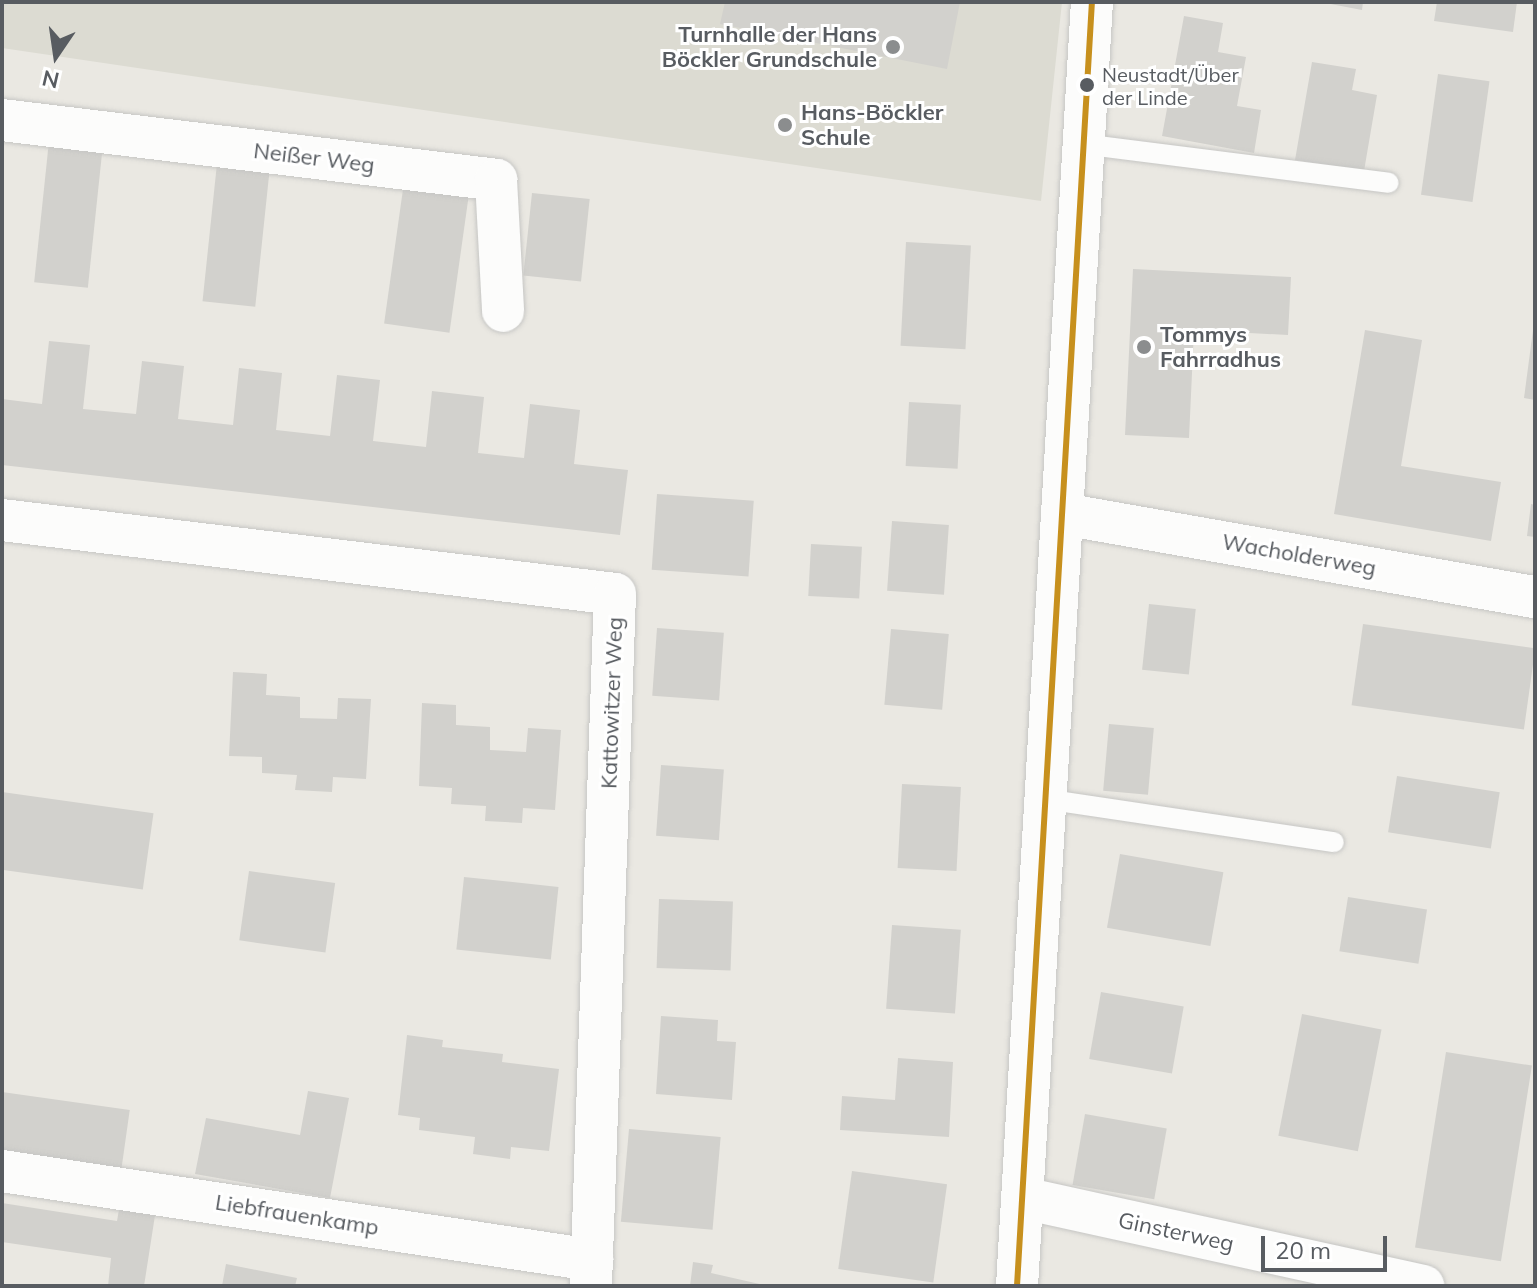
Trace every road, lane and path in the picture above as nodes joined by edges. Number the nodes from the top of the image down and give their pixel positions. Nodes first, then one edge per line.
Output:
1 (1092, 2) edge
2 (2, 120) edge
3 (1082, 144) junction
4 (1389, 183) dead end
5 (503, 311) dead end
6 (1063, 514) junction
7 (2, 520) edge
8 (1535, 597) edge
9 (1045, 799) junction
10 (1334, 842) dead end
11 (2, 1171) edge
12 (1023, 1198) junction
13 (592, 1273) edge
14 (1017, 1286) edge
15 (1423, 1286) edge

1 - 3 street
2 - 5 street, Neißer Weg
3 - 4 lane
3 - 6 street
6 - 8 street, Wacholderweg
6 - 9 street
7 - 13 street, Kattowitzer Weg
9 - 10 lane
9 - 12 street
11 - 13 street, Liebfrauenkamp
12 - 14 street
12 - 15 street, Ginsterweg

